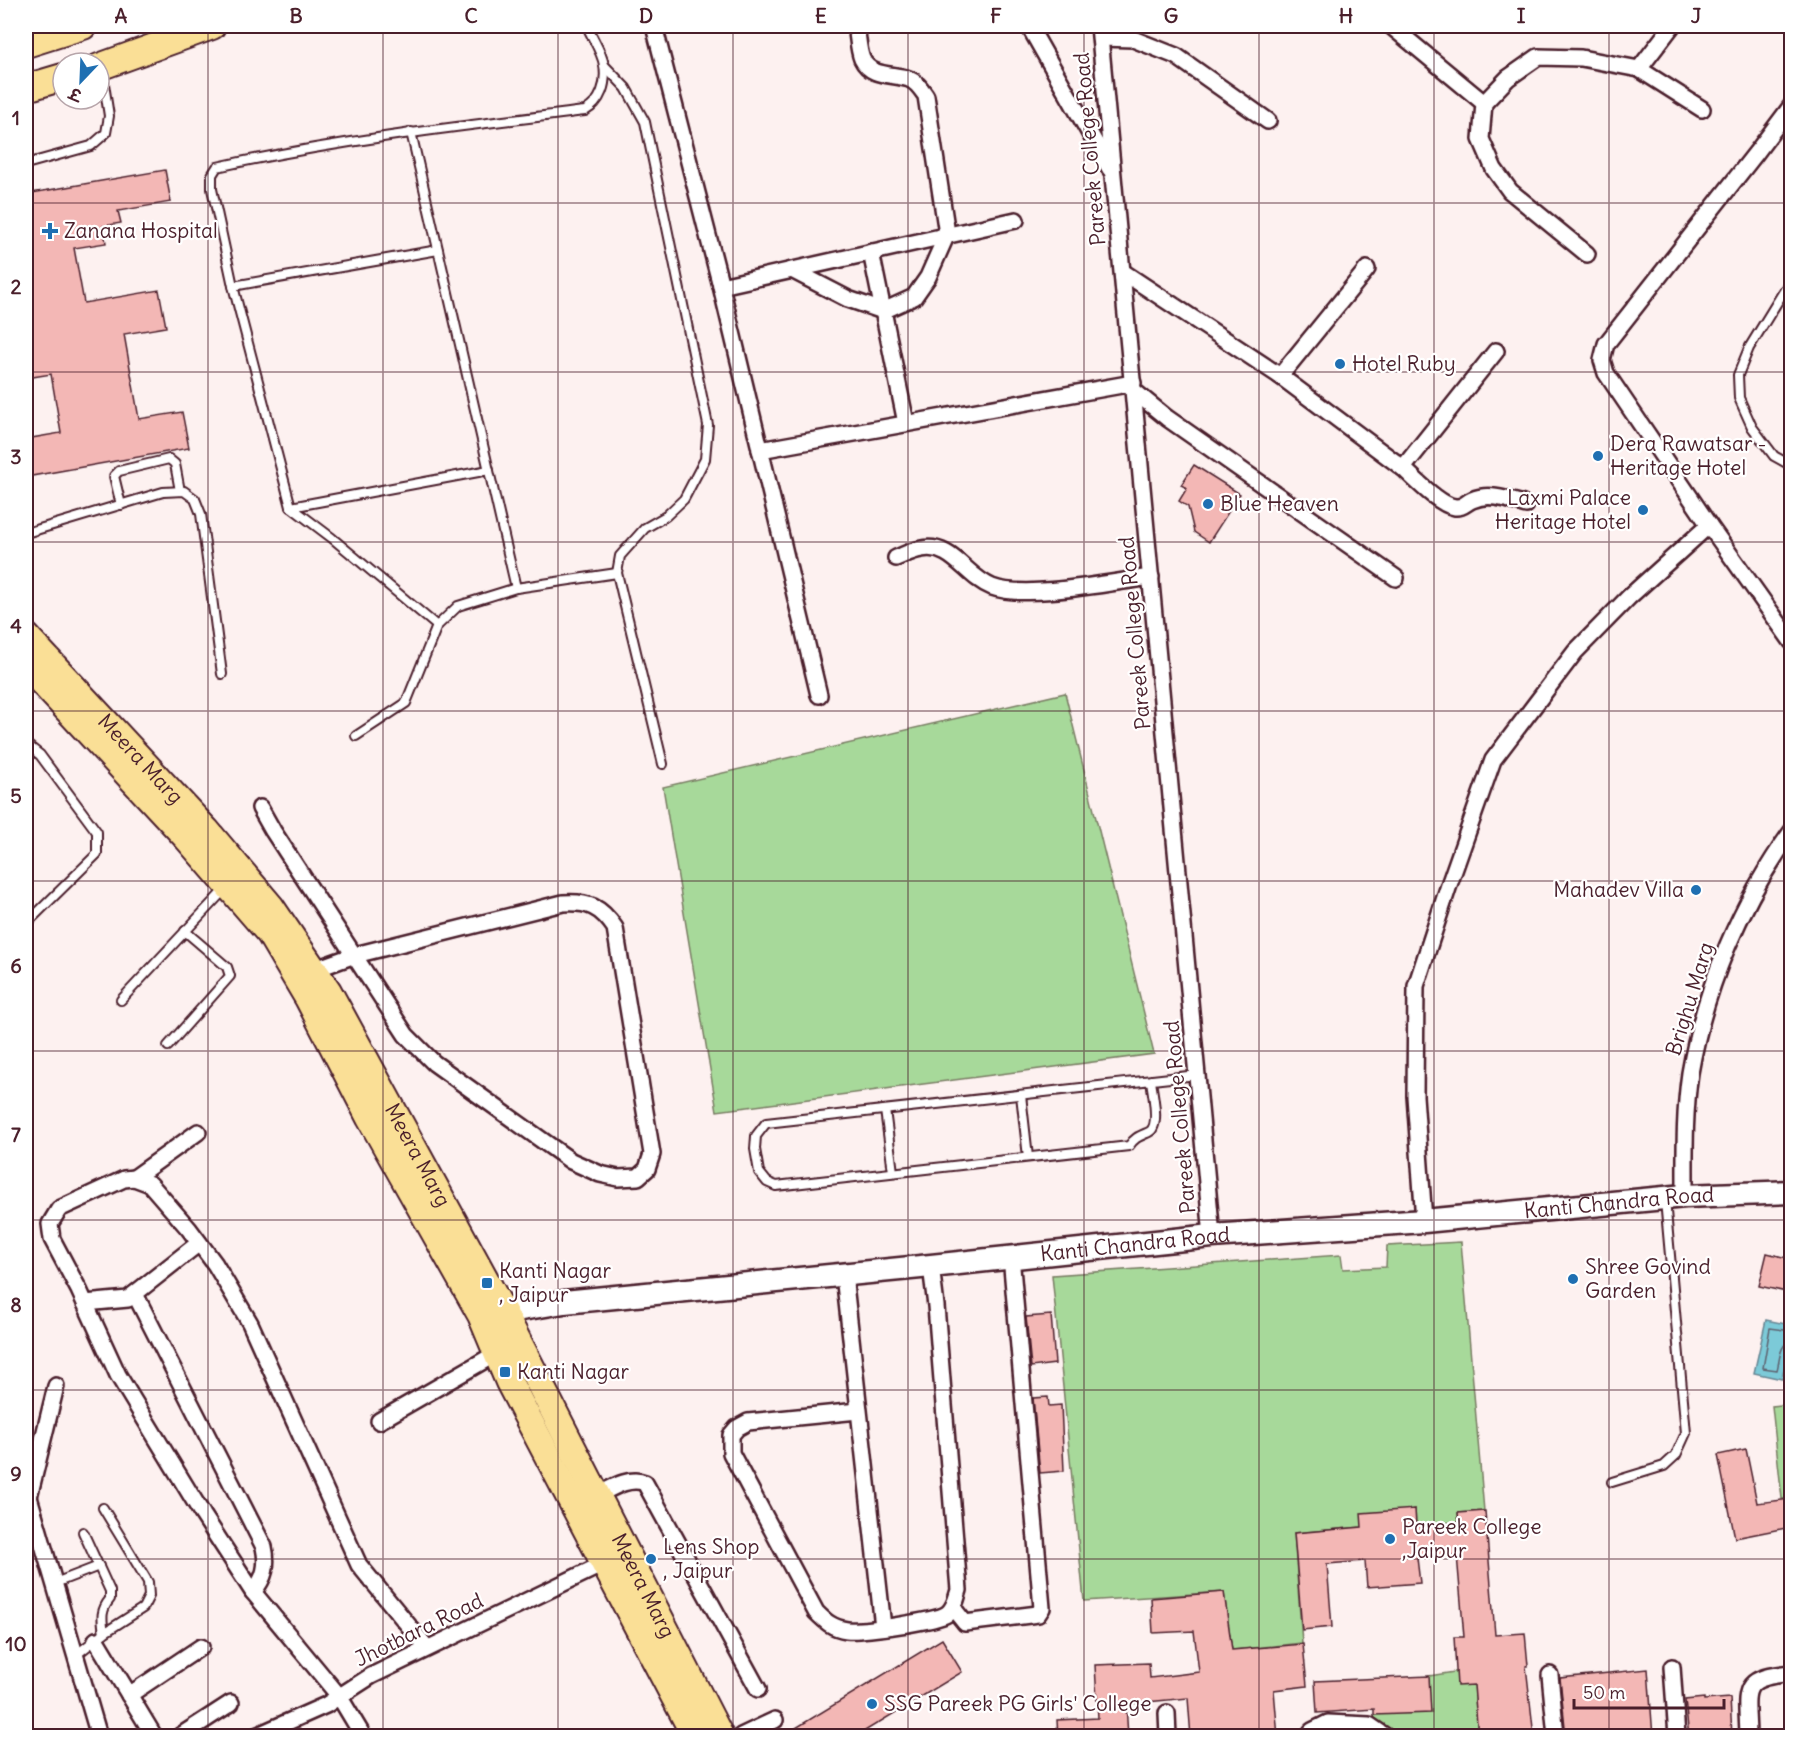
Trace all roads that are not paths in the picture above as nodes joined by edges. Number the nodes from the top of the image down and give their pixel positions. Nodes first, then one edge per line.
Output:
1 (83, 26) edge
2 (212, 26) edge
3 (587, 26) edge
4 (654, 26) edge
5 (856, 26) edge
6 (1029, 26) edge
7 (1391, 26) edge
8 (1672, 26) edge
9 (1100, 32) edge
10 (26, 44) edge
11 (111, 63) edge
12 (604, 65) junction
13 (1639, 69) junction
14 (51, 81) edge
15 (26, 88) edge
16 (1485, 102) junction
17 (1791, 105) edge
18 (1702, 109) dead end
19 (108, 111) edge
20 (1268, 121) dead end
21 (411, 132) junction
22 (26, 164) edge
23 (1113, 174) junction
24 (1016, 220) dead end
25 (948, 234) junction
26 (438, 250) junction
27 (871, 252) junction
28 (1587, 254) dead end
29 (1367, 269) dead end
30 (792, 270) junction
31 (1123, 272) junction
32 (1791, 278) edge
33 (233, 286) junction
34 (721, 286) junction
35 (883, 311) junction
36 (1496, 351) dead end
37 (1280, 376) junction
38 (1133, 387) junction
39 (906, 423) junction
40 (760, 450) junction
41 (1791, 466) edge
42 (1403, 468) junction
43 (489, 470) junction
44 (180, 491) junction
45 (120, 505) junction
46 (1526, 505) dead end
47 (291, 507) junction
48 (1709, 525) junction
49 (26, 534) edge
50 (896, 558) dead end
51 (616, 573) junction
52 (1151, 577) junction
53 (1396, 578) dead end
54 (516, 588) junction
55 (437, 626) junction
56 (26, 636) edge
57 (1791, 642) edge
58 (26, 665) edge
59 (222, 674) dead end
60 (819, 695) dead end
61 (356, 736) dead end
62 (26, 744) edge
63 (663, 764) dead end
64 (260, 808) dead end
65 (1791, 831) edge
66 (228, 886) junction
67 (26, 924) edge
68 (185, 931) junction
69 (355, 955) junction
70 (313, 970) junction
71 (121, 1000) dead end
72 (168, 1046) dead end
73 (1197, 1075) junction
74 (1151, 1080) junction
75 (1021, 1095) junction
76 (885, 1110) junction
77 (198, 1132) dead end
78 (1028, 1157) junction
79 (893, 1172) junction
80 (134, 1178) junction
81 (1791, 1192) edge
82 (1675, 1197) junction
83 (1424, 1221) junction
84 (1212, 1236) junction
85 (199, 1243) junction
86 (1011, 1256) junction
87 (931, 1266) junction
88 (844, 1275) junction
89 (135, 1294) junction
90 (85, 1303) junction
91 (492, 1314) junction
92 (497, 1353) junction
93 (56, 1386) dead end
94 (858, 1411) junction
95 (379, 1421) dead end
96 (1612, 1482) dead end
97 (27, 1496) edge
98 (596, 1496) junction
99 (103, 1508) dead end
100 (83, 1532) dead end
101 (603, 1564) junction
102 (99, 1566) junction
103 (55, 1583) junction
104 (253, 1592) junction
105 (953, 1608) junction
106 (883, 1627) junction
107 (100, 1637) junction
108 (201, 1647) dead end
109 (427, 1648) junction
110 (76, 1655) junction
111 (1672, 1667) dead end
112 (1791, 1673) edge
113 (1551, 1675) dead end
114 (758, 1689) dead end
115 (129, 1695) junction
116 (339, 1696) junction
117 (231, 1703) dead end
118 (1167, 1713) dead end
119 (775, 1720) dead end
120 (99, 1737) edge
121 (154, 1737) edge
122 (180, 1737) edge
123 (256, 1737) edge
124 (363, 1737) edge
125 (695, 1737) edge
126 (720, 1737) edge
127 (741, 1737) edge
128 (1168, 1737) edge
129 (1308, 1737) edge
130 (1385, 1737) edge
131 (1556, 1737) edge
132 (1677, 1737) edge
133 (1748, 1737) edge

1 - 10 main road
2 - 11 main road
3 - 12 lane
4 - 34 street
5 - 25 street
6 - 23 street
7 - 16 street
8 - 13 street
9 - 20 street
9 - 23 street, Pareek College Road
12 - 21 lane
12 - 51 lane
13 - 16 street
13 - 18 street
14 - 15 main road
16 - 28 street
17 - 48 street
19 - 22 lane
21 - 26 lane
21 - 33 lane
23 - 31 street, Pareek College Road
24 - 25 street
25 - 27 street
25 - 35 street
26 - 33 lane
26 - 43 lane
27 - 30 street
27 - 35 street
29 - 37 street
30 - 34 street
30 - 35 street
31 - 37 street
31 - 38 street, Pareek College Road
32 - 41 lane
33 - 47 lane
34 - 40 street
35 - 39 street
36 - 42 street
37 - 42 street
38 - 39 street
38 - 52 street, Pareek College Road
38 - 53 street
39 - 40 street
40 - 60 street
42 - 46 street
43 - 47 lane
43 - 54 lane
44 - 45 lane
44 - 45 lane
44 - 59 lane
45 - 49 lane
47 - 55 lane
48 - 57 street
48 - 83 street
50 - 52 street
51 - 54 lane
51 - 63 lane
52 - 73 street, Pareek College Road
54 - 55 lane
55 - 61 lane
56 - 70 main road, Meera Marg
58 - 66 main road, Meera Marg
62 - 67 lane
64 - 69 street
65 - 82 street, Brighu Marg
66 - 68 lane
66 - 91 main road, Meera Marg
68 - 71 lane
68 - 72 lane
69 - 69 street
69 - 70 street
70 - 91 main road, Meera Marg
73 - 74 lane
73 - 84 street, Pareek College Road
74 - 75 lane
74 - 78 lane
75 - 76 lane
75 - 78 lane
76 - 79 lane
76 - 79 lane
77 - 80 street
78 - 79 lane
80 - 85 street
80 - 90 street
81 - 82 street, Kanti Chandra Road
82 - 83 street, Kanti Chandra Road
82 - 96 lane
83 - 84 street, Kanti Chandra Road
84 - 86 street, Kanti Chandra Road
85 - 89 street
85 - 109 street
86 - 87 street, Kanti Chandra Road
86 - 105 street
87 - 88 street, Kanti Chandra Road
87 - 105 street
88 - 91 street, Kanti Chandra Road
88 - 94 street
89 - 90 street
89 - 104 street
90 - 104 street
91 - 92 main road, Meera Marg
91 - 98 main road, Meera Marg
92 - 95 street
92 - 101 main road, Meera Marg
93 - 97 street
94 - 106 street
94 - 106 street
97 - 103 street
98 - 114 street
98 - 126 main road, Meera Marg
99 - 107 lane
100 - 102 lane
101 - 109 street, Jhotbara Road
101 - 125 main road, Meera Marg
102 - 103 lane
102 - 107 lane
103 - 110 street
104 - 116 street
105 - 106 street
107 - 110 lane
107 - 115 street
108 - 115 street
109 - 116 street, Jhotbara Road
110 - 120 street
111 - 132 street
112 - 133 street
113 - 131 street
115 - 121 street
116 - 123 street, Jhotbara Road
116 - 124 street
117 - 122 street
118 - 128 street
119 - 127 street
129 - 130 street

